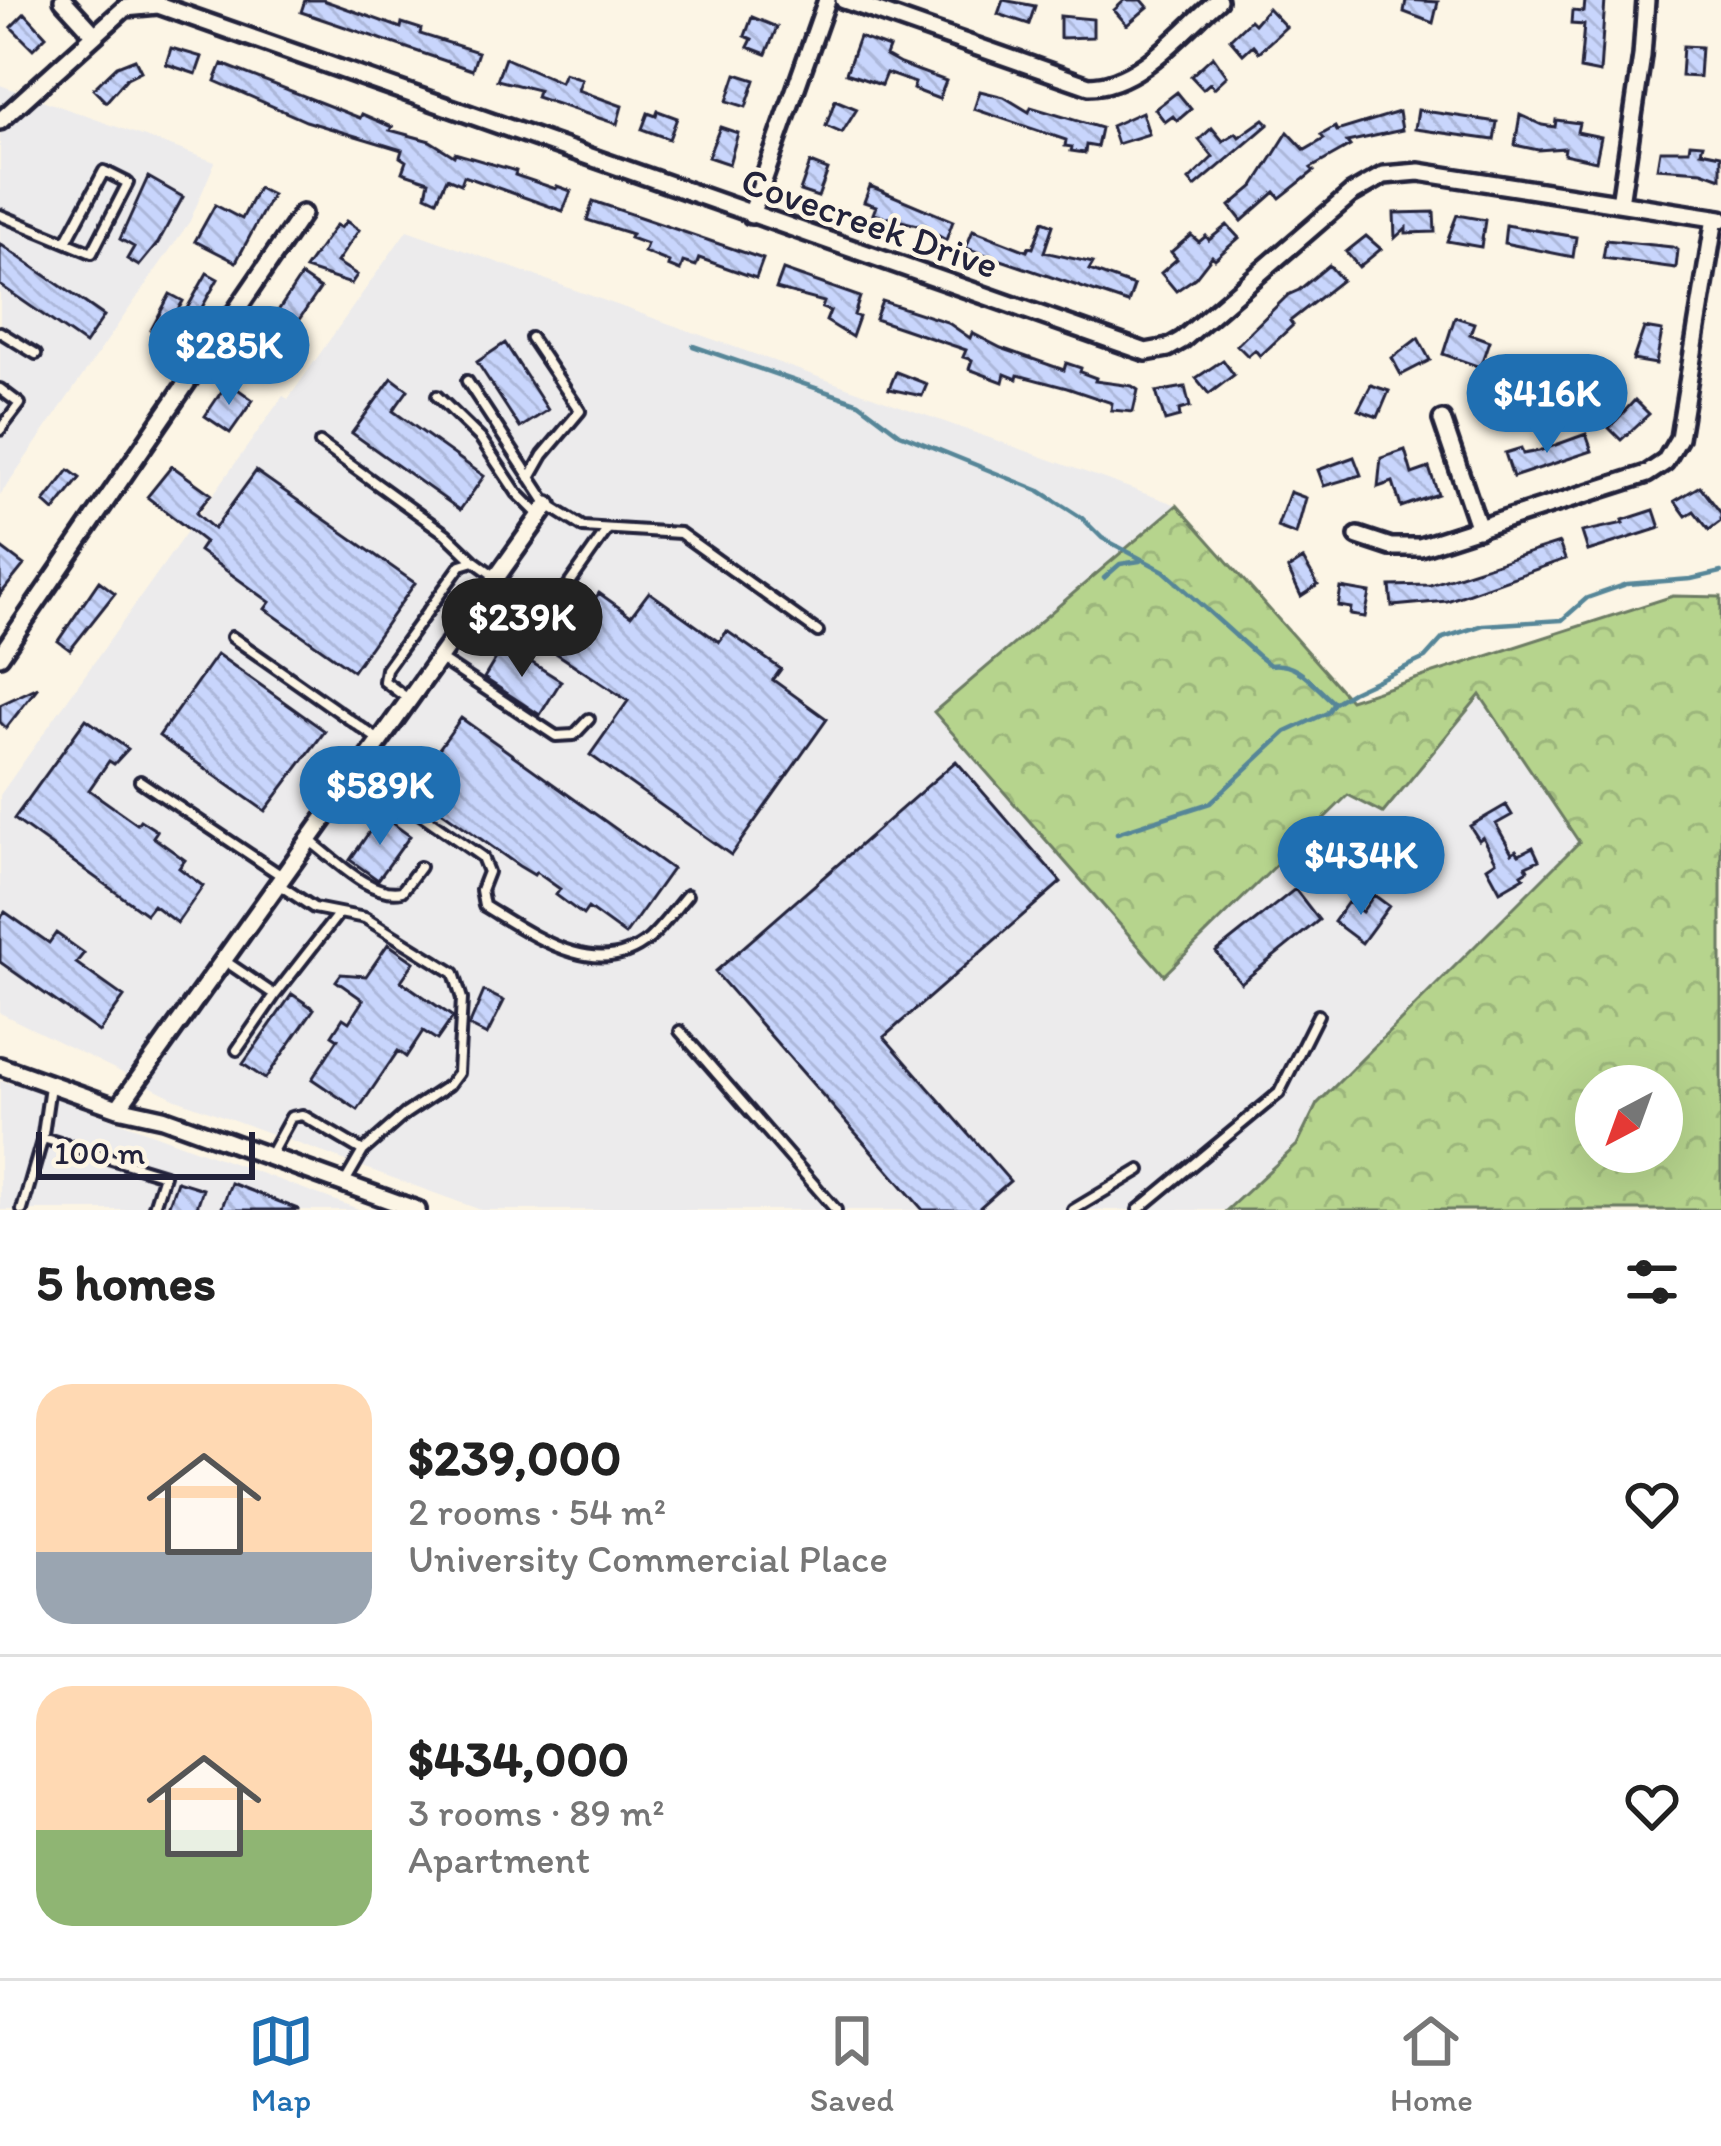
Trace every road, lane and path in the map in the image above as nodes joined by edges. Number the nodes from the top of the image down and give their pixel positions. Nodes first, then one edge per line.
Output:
1 (63, 0) edge
2 (827, 0) edge
3 (844, 0) edge
4 (1218, 0) edge
5 (1646, 0) edge
6 (94, 34) junction
7 (0, 122) edge
8 (1620, 203) junction
9 (302, 214) dead end
10 (0, 215) edge
11 (751, 215) junction
12 (1718, 218) edge
13 (66, 242) junction
14 (0, 332) edge
15 (531, 338) dead end
16 (36, 355) dead end
17 (467, 381) dead end
18 (0, 389) edge
19 (437, 396) dead end
20 (1442, 420) dead end
21 (0, 430) edge
22 (320, 443) dead end
23 (530, 478) junction
24 (544, 510) junction
25 (608, 529) junction
26 (1479, 529) junction
27 (1358, 536) dead end
28 (474, 561) junction
29 (496, 578) junction
30 (539, 627) dead end
31 (818, 632) dead end
32 (232, 637) dead end
33 (0, 656) edge
34 (439, 658) junction
35 (409, 700) junction
36 (589, 719) dead end
37 (380, 741) junction
38 (358, 771) junction
39 (140, 781) dead end
40 (309, 841) junction
41 (420, 867) dead end
42 (280, 881) junction
43 (687, 895) dead end
44 (339, 913) junction
45 (224, 960) junction
46 (275, 994) junction
47 (1318, 1015) dead end
48 (680, 1031) dead end
49 (237, 1050) dead end
50 (0, 1066) edge
51 (50, 1084) junction
52 (118, 1108) junction
53 (43, 1138) junction
54 (363, 1151) junction
55 (269, 1156) junction
56 (1140, 1170) dead end
57 (344, 1184) junction
58 (23, 1210) edge
59 (153, 1210) edge
60 (417, 1210) edge
61 (836, 1210) edge
62 (1073, 1210) edge
63 (1138, 1210) edge

1 - 6 street
2 - 11 street
3 - 4 street
5 - 8 street
6 - 7 street, Covecreek Drive
6 - 11 street, Covecreek Drive
8 - 11 street, Covecreek Drive
8 - 12 street, Covecreek Drive
9 - 33 street
10 - 13 lane
12 - 26 street
13 - 13 lane
14 - 16 lane
15 - 23 lane
17 - 23 lane
18 - 21 lane
19 - 24 lane
20 - 26 street
22 - 28 lane
23 - 24 lane
24 - 25 lane
24 - 29 street
25 - 30 lane
25 - 31 lane
26 - 27 street
28 - 29 lane
28 - 35 lane
29 - 34 street
32 - 37 lane
34 - 35 street
34 - 36 lane
35 - 37 street
37 - 38 street
38 - 40 street
38 - 43 lane
39 - 42 lane
40 - 41 lane
40 - 42 street
42 - 44 lane
42 - 45 street
44 - 46 lane
44 - 54 lane
45 - 46 lane
45 - 52 street
46 - 49 lane
47 - 63 lane
48 - 61 lane
50 - 51 street
51 - 52 street
51 - 53 lane
52 - 55 street
53 - 58 lane
53 - 59 lane
54 - 55 lane
54 - 57 lane
55 - 57 street
56 - 62 lane
57 - 60 street

